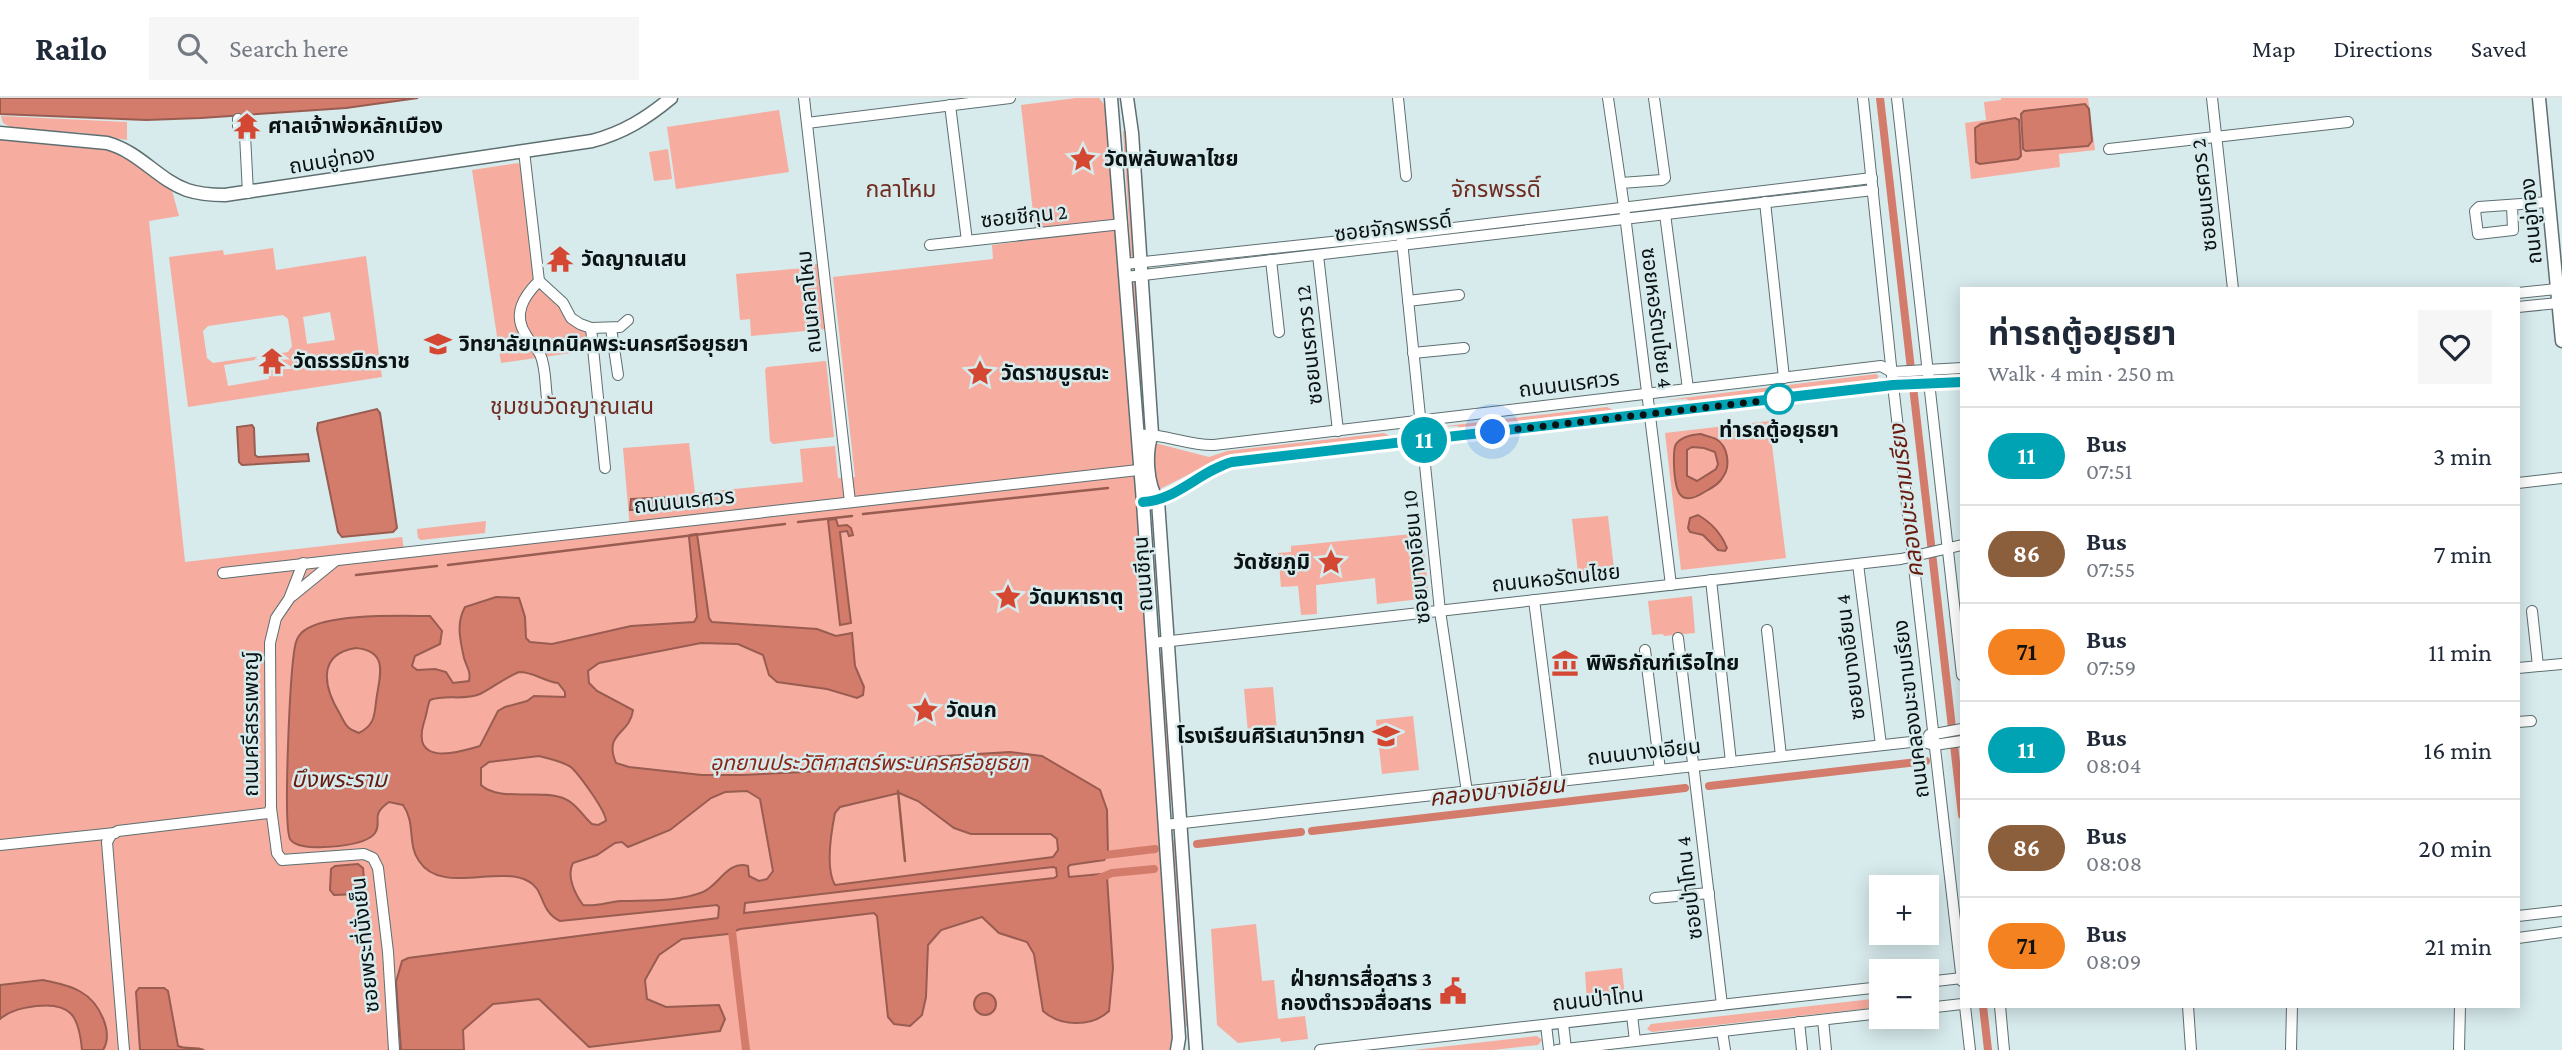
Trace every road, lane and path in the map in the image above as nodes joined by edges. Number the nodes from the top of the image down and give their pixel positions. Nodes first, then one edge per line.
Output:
1 (671, 98) edge
2 (804, 98) edge
3 (1010, 98) edge
4 (1111, 98) edge
5 (1127, 98) edge
6 (1398, 98) edge
7 (1608, 98) edge
8 (1654, 98) edge
9 (1863, 98) edge
10 (1897, 98) edge
11 (2213, 98) edge
12 (2539, 98) edge
13 (950, 105) junction
14 (238, 119) dead end
15 (2348, 122) dead end
16 (807, 123) junction
17 (0, 134) edge
18 (2217, 138) junction
19 (2109, 149) dead end
20 (524, 151) junction
21 (1406, 176) dead end
22 (1872, 178) junction
23 (1621, 183) junction
24 (1814, 185) junction
25 (1873, 190) junction
26 (248, 192) junction
27 (1730, 194) junction
28 (1815, 197) junction
29 (1765, 202) junction
30 (2548, 202) junction
31 (2512, 205) junction
32 (1732, 206) junction
33 (1624, 207) junction
34 (1665, 214) junction
35 (1551, 215) junction
36 (1626, 219) junction
37 (1122, 224) junction
38 (1552, 227) junction
39 (1402, 239) junction
40 (967, 241) junction
41 (930, 245) dead end
42 (1244, 251) junction
43 (1318, 255) junction
44 (1271, 260) junction
45 (1245, 263) junction
46 (1141, 269) junction
47 (1126, 270) junction
48 (539, 281) junction
49 (2233, 287) edge
50 (2556, 289) junction
51 (2520, 293) edge
52 (1459, 295) dead end
53 (1408, 300) junction
54 (2558, 303) junction
55 (2520, 307) edge
56 (628, 320) dead end
57 (591, 328) junction
58 (611, 328) junction
59 (1279, 332) dead end
60 (2562, 341) edge
61 (1464, 348) dead end
62 (1413, 353) junction
63 (1960, 368) edge
64 (1923, 369) junction
65 (1896, 371) junction
66 (618, 375) dead end
67 (1784, 378) junction
68 (1925, 382) junction
69 (1960, 382) edge
70 (1897, 385) junction
71 (1688, 389) junction
72 (1648, 394) junction
73 (547, 398) dead end
74 (1650, 414) junction
75 (1420, 421) junction
76 (1338, 431) junction
77 (1152, 434) junction
78 (1138, 435) junction
79 (1422, 440) junction
80 (606, 468) dead end
81 (1145, 469) junction
82 (2562, 478) edge
83 (2520, 483) edge
84 (1158, 501) junction
85 (850, 502) junction
86 (1143, 502) junction
87 (1960, 546) edge
88 (1944, 550) junction
89 (1917, 554) junction
90 (337, 559) junction
91 (303, 563) junction
92 (1858, 564) junction
93 (223, 573) dead end
94 (1712, 580) junction
95 (1671, 585) junction
96 (289, 598) junction
97 (1534, 600) junction
98 (1440, 611) junction
99 (2532, 611) dead end
100 (1767, 630) dead end
101 (1678, 638) dead end
102 (1167, 641) junction
103 (1153, 643) junction
104 (1645, 650) dead end
105 (1960, 661) edge
106 (2562, 664) edge
107 (2538, 666) junction
108 (2520, 668) edge
109 (2531, 721) dead end
110 (2520, 722) edge
111 (1960, 729) edge
112 (1937, 732) junction
113 (1920, 741) junction
114 (1960, 741) edge
115 (1939, 744) junction
116 (1881, 745) junction
117 (1781, 756) junction
118 (1731, 762) junction
119 (1694, 766) junction
120 (1660, 770) junction
121 (1557, 781) junction
122 (1467, 792) junction
123 (271, 808) junction
124 (1180, 824) junction
125 (1165, 825) junction
126 (116, 832) junction
127 (0, 845) edge
128 (1709, 893) junction
129 (1655, 898) dead end
130 (2562, 911) edge
131 (2520, 916) edge
132 (2562, 932) edge
133 (2520, 937) edge
134 (1960, 959) edge
135 (1960, 979) edge
136 (1939, 981) edge
137 (1869, 988) edge
138 (1722, 1005) junction
139 (1960, 1005) edge
140 (1939, 1007) edge
141 (1963, 1008) edge
142 (2000, 1008) edge
143 (2188, 1008) edge
144 (2292, 1008) edge
145 (2460, 1008) edge
146 (1869, 1014) edge
147 (1632, 1015) junction
148 (1823, 1020) junction
149 (1799, 1022) junction
150 (1563, 1023) junction
151 (1546, 1025) junction
152 (1722, 1031) junction
153 (1635, 1041) junction
154 (1562, 1049) edge
155 (124, 1050) edge
156 (394, 1050) edge
157 (1177, 1050) edge
158 (1196, 1050) edge
159 (1320, 1050) edge
160 (1549, 1050) edge
161 (1725, 1050) edge
162 (1802, 1050) edge
163 (1826, 1050) edge
164 (1970, 1050) edge
165 (2004, 1050) edge
166 (2191, 1050) edge
167 (2291, 1050) edge
168 (2459, 1050) edge

1 - 20 main road, ถนนอู่ทอง
2 - 16 street, ถนนกลาโหม
3 - 13 street
4 - 37 main road, ถนนชีกุน
5 - 46 main road, ถนนชีกุน
6 - 21 street
7 - 23 street, ซอยหอรัตนไชย 4
8 - 23 street
9 - 22 street, ถนนคลองมะขามเรียง
10 - 64 street
11 - 18 street, ซอยนเรศวร 2
12 - 30 main road, ถนนอู่ทอง
13 - 16 street
13 - 40 street
14 - 26 street
15 - 18 street
16 - 85 street, ถนนกลาโหม
17 - 26 main road, ถนนอู่ทอง
18 - 19 street
18 - 49 street, ซอยนเรศวร 2
20 - 26 main road, ถนนอู่ทอง
20 - 48 street
22 - 24 street, ซอยจักรพรรดิ์
22 - 25 street, ถนนคลองมะขามเรียง
23 - 33 street, ซอยหอรัตนไชย 4
24 - 27 street, ซอยจักรพรรดิ์
24 - 28 street
25 - 28 street, ซอยจักรพรรดิ์
25 - 65 street, ถนนคลองมะขามเรียง
27 - 32 street
27 - 33 street, ซอยจักรพรรดิ์
28 - 29 street, ซอยจักรพรรดิ์
29 - 32 street, ซอยจักรพรรดิ์
29 - 67 street
30 - 31 street
30 - 50 main road, ถนนอู่ทอง
31 - 31 street
32 - 34 street, ซอยจักรพรรดิ์
33 - 35 street, ซอยจักรพรรดิ์
33 - 36 street, ซอยหอรัตนไชย 4
34 - 36 street, ซอยจักรพรรดิ์
34 - 71 street
35 - 38 street
35 - 39 street, ซอยจักรพรรดิ์
36 - 38 street, ซอยจักรพรรดิ์
36 - 72 street, ซอยหอรัตนไชย 4
37 - 40 street, ซอยชีกุน 2
37 - 47 main road, ถนนชีกุน
38 - 39 street, ซอยจักรพรรดิ์
39 - 42 street, ซอยจักรพรรดิ์
39 - 43 street, ซอยจักรพรรดิ์
39 - 53 street, ซอยบางเอียน 10
40 - 41 street, ซอยชีกุน 2
42 - 45 street
42 - 46 street, ซอยจักรพรรดิ์
43 - 44 street, ซอยจักรพรรดิ์
43 - 76 street, ซอยนเรศวร 12
44 - 45 street, ซอยจักรพรรดิ์
44 - 59 street
45 - 46 street, ซอยจักรพรรดิ์
46 - 47 street, ซอยจักรพรรดิ์
46 - 77 main road, ถนนชีกุน
47 - 78 main road, ถนนชีกุน
48 - 57 street
48 - 73 street
50 - 51 street
50 - 54 main road, ถนนอู่ทอง
52 - 53 street
53 - 62 street, ซอยบางเอียน 10
54 - 55 street
54 - 60 main road, ถนนอู่ทอง
56 - 58 street
57 - 58 street
57 - 80 street
58 - 66 street
61 - 62 street
62 - 75 street, ซอยบางเอียน 10
63 - 64 street, ถนนนเรศวร
64 - 65 street, ถนนนเรศวร
64 - 68 street
65 - 67 street, ถนนนเรศวร
65 - 70 street, ถนนคลองมะขามเรียง
67 - 71 street, ถนนนเรศวร
68 - 69 street, ถนนนเรศวร
68 - 70 street, ถนนนเรศวร
68 - 88 street
70 - 74 street, ถนนนเรศวร
70 - 89 street, ถนนคลองมะขามเรียง
71 - 72 street, ถนนนเรศวร
72 - 74 street, ซอยหอรัตนไชย 4
72 - 75 street, ถนนนเรศวร
74 - 79 street, ถนนนเรศวร
74 - 95 street, ซอยหอรัตนไชย 4
75 - 76 street, ถนนนเรศวร
75 - 79 street, ซอยบางเอียน 10
76 - 77 street, ถนนนเรศวร
77 - 78 street, ถนนนเรศวร
77 - 81 main road, ถนนชีกุน
78 - 81 main road, ถนนชีกุน
79 - 84 street, ถนนนเรศวร
79 - 98 street, ซอยบางเอียน 10
81 - 84 main road, ถนนชีกุน
81 - 85 street, ถนนนเรศวร
81 - 86 main road, ถนนชีกุน
82 - 83 street
84 - 86 street, ถนนนเรศวร
84 - 102 main road, ถนนชีกุน
85 - 90 street, ถนนนเรศวร
86 - 103 main road, ถนนชีกุน
87 - 88 street, ถนนหอรัตนไชย
88 - 89 street, ถนนหอรัตนไชย
88 - 105 street
89 - 92 street, ถนนหอรัตนไชย
89 - 112 street, ถนนคลองมะขามเรียง
90 - 91 street, ถนนนเรศวร
90 - 96 street, ถนนศรีสรรเพชญ์
91 - 93 street, ถนนนเรศวร
91 - 96 street, ถนนศรีสรรเพชญ์
92 - 94 street, ถนนหอรัตนไชย
92 - 116 street, ซอยบางเอียน 4
94 - 95 street, ถนนหอรัตนไชย
94 - 118 street
95 - 97 street, ถนนหอรัตนไชย
96 - 123 street, ถนนศรีสรรเพชญ์
97 - 98 street, ถนนหอรัตนไชย
97 - 121 street
98 - 102 street, ถนนหอรัตนไชย
98 - 122 street, ซอยบางเอียน 10
99 - 107 street
100 - 117 street
101 - 119 street, ซอยป่าโทน 4
102 - 103 street, ถนนหอรัตนไชย
102 - 124 main road, ถนนชีกุน
103 - 125 main road, ถนนชีกุน
104 - 120 street
106 - 107 street
107 - 108 street
109 - 110 street
111 - 112 street, ถนนบางเอียน
112 - 113 street, ถนนบางเอียน
112 - 115 street, ถนนคลองมะขามเรียง
113 - 115 street, ถนนบางเอียน
113 - 116 street, ถนนบางเอียน
114 - 115 street, ถนนบางเอียน
115 - 134 street, ถนนคลองมะขามเรียง
116 - 117 street, ถนนบางเอียน
117 - 118 street, ถนนบางเอียน
118 - 119 street, ถนนบางเอียน
119 - 120 street, ถนนบางเอียน
119 - 128 street, ซอยป่าโทน 4
120 - 121 street, ถนนบางเอียน
121 - 122 street, ถนนบางเอียน
122 - 124 street, ถนนบางเอียน
123 - 126 street, ถนนศรีสรรเพชญ์
123 - 156 street, ซอยพระที่นั่งเย็น
124 - 125 street, ถนนบางเอียน
124 - 158 main road, ถนนชีกุน
125 - 157 main road, ถนนชีกุน
126 - 127 street, ถนนศรีสรรเพชญ์
126 - 155 street
128 - 129 street
128 - 138 street, ซอยป่าโทน 4
130 - 131 street
132 - 133 street
135 - 136 street
137 - 138 street, ถนนป่าโทน
138 - 147 street, ถนนป่าโทน
139 - 140 street
141 - 164 street
142 - 165 street
143 - 166 street
144 - 167 street
145 - 168 street
146 - 148 street
147 - 150 street, ถนนป่าโทน
147 - 153 street
148 - 149 street
148 - 163 street
149 - 152 street
149 - 162 street
150 - 151 street, ถนนป่าโทน
150 - 154 street
151 - 159 street, ถนนป่าโทน
151 - 160 street
152 - 153 street
152 - 161 street
153 - 154 street

